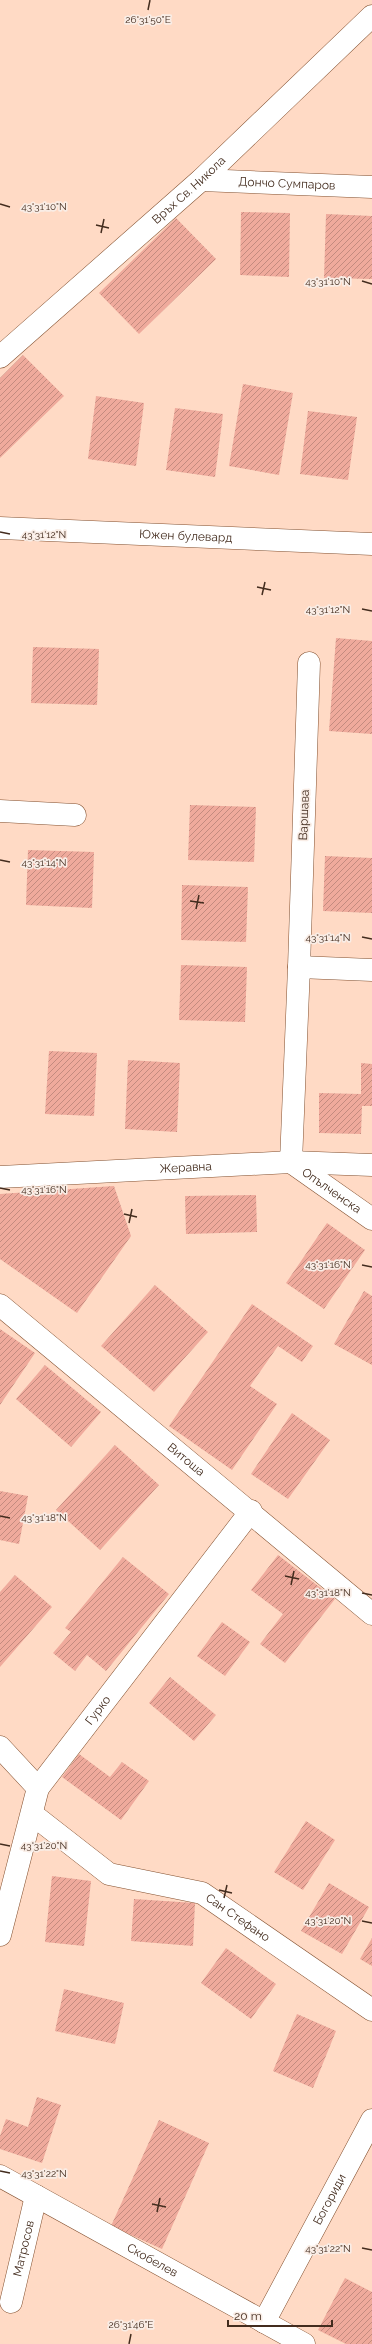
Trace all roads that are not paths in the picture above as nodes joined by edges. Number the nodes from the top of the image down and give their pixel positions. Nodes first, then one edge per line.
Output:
1 (372, 16) edge
2 (201, 180) junction
3 (372, 187) edge
4 (0, 357) edge
5 (0, 528) edge
6 (372, 544) edge
7 (309, 663) dead end
8 (0, 811) edge
9 (75, 816) dead end
10 (300, 966) junction
11 (372, 970) edge
12 (291, 1162) junction
13 (372, 1165) edge
14 (0, 1177) edge
15 (372, 1219) edge
16 (0, 1305) edge
17 (251, 1511) junction
18 (372, 1614) edge
19 (0, 1747) edge
20 (38, 1788) junction
21 (32, 1814) junction
22 (0, 1935) edge
23 (372, 2010) edge
24 (372, 2120) edge
25 (0, 2176) edge
26 (36, 2196) junction
27 (11, 2302) dead end
28 (264, 2322) junction
29 (304, 2344) edge

1 - 2 street, Връх Св. Никола
2 - 3 street, Дончо Сумпаров
2 - 4 street, Връх Св. Никола
5 - 6 street, Южен булевард
7 - 10 street, Варшава
8 - 9 street
10 - 11 street
10 - 12 street, Варшава
12 - 13 street, Жеравна
12 - 14 street, Жеравна
12 - 15 street, Опълченска
16 - 17 street, Витоша
17 - 18 street, Витоша
17 - 20 street, Гурко
19 - 20 street
20 - 21 street, Гурко
21 - 22 street, Гурко
21 - 23 street, Сан Стефано
24 - 28 street, Богориди
25 - 26 street, Скобелев
26 - 27 street, Матросов
26 - 28 street, Скобелев
28 - 29 street, Скобелев

